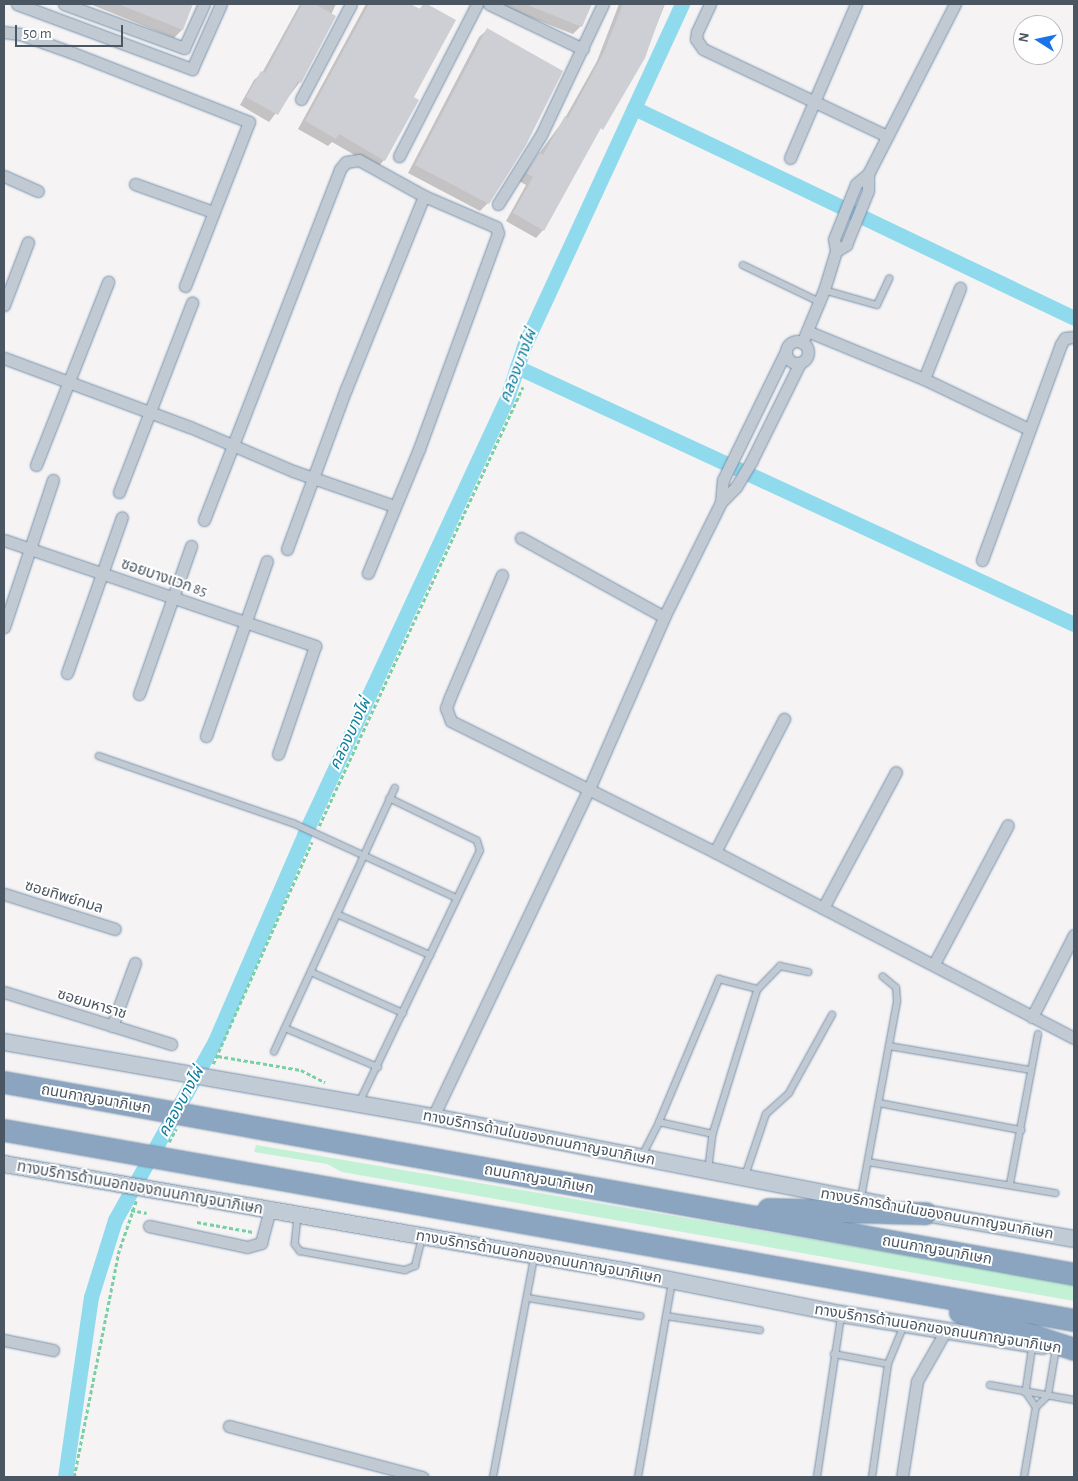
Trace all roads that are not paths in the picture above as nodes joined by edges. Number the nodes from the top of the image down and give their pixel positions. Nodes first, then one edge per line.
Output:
1 (17, 4) edge
2 (68, 4) edge
3 (204, 4) edge
4 (221, 4) edge
5 (352, 4) edge
6 (477, 4) edge
7 (489, 4) edge
8 (603, 4) edge
9 (710, 4) edge
10 (856, 4) edge
11 (955, 4) edge
12 (63, 22) junction
13 (4, 32) edge
14 (583, 48) junction
15 (301, 99) dead end
16 (815, 101) junction
17 (887, 136) junction
18 (399, 156) dead end
19 (790, 158) dead end
20 (868, 174) junction
21 (4, 176) edge
22 (135, 184) dead end
23 (38, 191) dead end
24 (424, 196) junction
25 (498, 204) dead end
26 (213, 212) junction
27 (28, 242) dead end
28 (836, 251) junction
29 (743, 265) dead end
30 (888, 279) dead end
31 (108, 282) dead end
32 (185, 286) dead end
33 (960, 288) dead end
34 (822, 296) junction
35 (192, 304) dead end
36 (4, 305) edge
37 (807, 331) junction
38 (1074, 337) edge
39 (802, 343) junction
40 (786, 351) junction
41 (4, 358) edge
42 (800, 363) junction
43 (924, 378) junction
44 (68, 383) junction
45 (149, 412) junction
46 (752, 423) junction
47 (1029, 428) junction
48 (768, 431) junction
49 (233, 445) junction
50 (36, 465) dead end
51 (313, 478) junction
52 (53, 480) dead end
53 (118, 492) dead end
54 (721, 502) junction
55 (394, 506) junction
56 (122, 517) dead end
57 (204, 520) dead end
58 (521, 538) dead end
59 (4, 540) edge
60 (192, 546) dead end
61 (31, 549) junction
62 (288, 549) dead end
63 (982, 560) dead end
64 (267, 561) dead end
65 (103, 573) junction
66 (368, 573) dead end
67 (502, 575) dead end
68 (175, 598) junction
69 (664, 617) junction
70 (248, 623) junction
71 (4, 627) edge
72 (67, 673) dead end
73 (139, 694) dead end
74 (784, 719) dead end
75 (206, 736) dead end
76 (278, 754) dead end
77 (100, 756) dead end
78 (896, 772) dead end
79 (395, 788) dead end
80 (589, 789) junction
81 (390, 799) junction
82 (1008, 825) dead end
83 (715, 852) junction
84 (365, 854) junction
85 (4, 894) edge
86 (457, 898) junction
87 (823, 908) junction
88 (338, 914) junction
89 (115, 929) dead end
90 (1074, 935) edge
91 (430, 955) junction
92 (135, 963) dead end
93 (934, 964) junction
94 (311, 972) junction
95 (808, 972) dead end
96 (883, 977) dead end
97 (758, 989) junction
98 (4, 992) edge
99 (403, 1013) junction
100 (832, 1015) dead end
101 (1032, 1017) junction
102 (112, 1026) junction
103 (285, 1028) junction
104 (1038, 1035) dead end
105 (1074, 1038) edge
106 (4, 1042) edge
107 (171, 1044) dead end
108 (889, 1046) junction
109 (274, 1052) dead end
110 (378, 1068) junction
111 (1031, 1070) junction
112 (4, 1082) edge
113 (879, 1103) junction
114 (359, 1104) junction
115 (433, 1117) junction
116 (659, 1122) junction
117 (4, 1130) edge
118 (1021, 1130) junction
119 (713, 1134) junction
120 (641, 1158) junction
121 (868, 1162) junction
122 (4, 1164) edge
123 (708, 1170) junction
124 (744, 1178) junction
125 (1010, 1184) junction
126 (1055, 1193) dead end
127 (861, 1200) junction
128 (700, 1208) junction
129 (270, 1210) junction
130 (926, 1213) junction
131 (298, 1215) junction
132 (149, 1226) dead end
133 (422, 1236) junction
134 (1074, 1239) edge
135 (534, 1256) junction
136 (1074, 1274) edge
137 (672, 1280) junction
138 (892, 1289) junction
139 (528, 1298) junction
140 (841, 1314) junction
141 (641, 1316) dead end
142 (666, 1316) junction
143 (1074, 1320) edge
144 (904, 1325) junction
145 (760, 1330) dead end
146 (945, 1332) junction
147 (4, 1340) edge
148 (1033, 1345) junction
149 (1068, 1349) edge
150 (53, 1350) dead end
151 (834, 1354) junction
152 (888, 1364) junction
153 (990, 1385) dead end
154 (1026, 1392) junction
155 (1048, 1396) junction
156 (1074, 1400) edge
157 (1036, 1407) junction
158 (229, 1426) dead end
159 (422, 1477) edge
160 (493, 1477) edge
161 (638, 1477) edge
162 (817, 1477) edge
163 (872, 1477) edge
164 (902, 1477) edge
165 (1024, 1477) edge

1 - 12 street
2 - 3 street
2 - 12 street
4 - 12 street
5 - 15 street
6 - 18 street
7 - 14 street
8 - 14 street
9 - 16 street
10 - 16 street
11 - 17 street
13 - 26 street
14 - 25 street
16 - 17 street
16 - 19 street
17 - 20 street
20 - 28 street
20 - 28 street
21 - 23 street
22 - 26 street
24 - 49 street
24 - 51 street
24 - 55 street
26 - 32 street
27 - 36 street
28 - 34 street
29 - 34 lane
30 - 34 lane
31 - 44 street
33 - 43 street
34 - 37 street
35 - 45 street
37 - 39 street
37 - 43 street
38 - 47 street
39 - 40 street
39 - 42 street
40 - 42 street
40 - 46 street
41 - 44 street
42 - 48 street
43 - 47 street
44 - 45 street
44 - 50 street
45 - 49 street
45 - 53 street
46 - 48 street
46 - 54 street
47 - 63 street
48 - 54 street
49 - 51 street
49 - 57 street
51 - 55 street
51 - 62 street
52 - 61 street
54 - 69 street
55 - 66 street
56 - 65 street
58 - 69 street
59 - 61 street, ซอยบางแวก 85
60 - 68 street
61 - 65 street, ซอยบางแวก 85
61 - 71 street
64 - 70 street
65 - 68 street, ซอยบางแวก 85
65 - 72 street
67 - 80 street
68 - 70 street, ซอยบางแวก 85
68 - 73 street
69 - 80 street
70 - 75 street
70 - 76 street, ซอยบางแวก 85
74 - 83 street
77 - 84 lane
78 - 87 street
79 - 81 lane
80 - 83 street
80 - 115 street
81 - 84 lane
81 - 86 lane
82 - 93 street
83 - 87 street
84 - 86 lane
84 - 88 lane
85 - 89 street, ซอยทิพย์กมล
86 - 91 lane
87 - 93 street
88 - 91 lane
88 - 94 lane
90 - 101 street
91 - 99 lane
92 - 102 street
93 - 101 street
94 - 99 lane
94 - 103 lane
95 - 97 lane
96 - 108 lane
97 - 116 lane
97 - 119 lane
98 - 102 street, ซอยมหาราช
99 - 110 lane
100 - 124 lane
101 - 105 street
102 - 107 street, ซอยมหาราช
103 - 109 lane
103 - 110 lane
104 - 111 lane
106 - 114 main road, ทางบริการด้านในของถนนกาญจนาภิเษก
108 - 111 lane
108 - 113 lane
110 - 114 lane
111 - 118 lane
112 - 128 highway, ถนนกาญจนาภิเษก
113 - 118 lane
113 - 121 lane
114 - 115 main road, ทางบริการด้านในของถนนกาญจนาภิเษก
115 - 120 main road, ทางบริการด้านในของถนนกาญจนาภิเษก
116 - 119 lane
116 - 120 lane
117 - 138 highway
118 - 125 lane
119 - 123 lane
120 - 123 main road, ทางบริการด้านในของถนนกาญจนาภิเษก
121 - 125 lane
121 - 127 lane
122 - 129 main road, ทางบริการด้านนอกของถนนกาญจนาภิเษก
123 - 124 main road, ทางบริการด้านในของถนนกาญจนาภิเษก
124 - 127 main road, ทางบริการด้านในของถนนกาญจนาภิเษก
125 - 126 lane
127 - 130 main road, ทางบริการด้านในของถนนกาญจนาภิเษก
128 - 130 highway
128 - 136 highway, ถนนกาญจนาภิเษก
129 - 131 main road, ทางบริการด้านนอกของถนนกาญจนาภิเษก
129 - 132 street
130 - 134 main road, ทางบริการด้านในของถนนกาญจนาภิเษก
131 - 133 main road, ทางบริการด้านนอกของถนนกาญจนาภิเษก
131 - 133 lane
133 - 135 main road, ทางบริการด้านนอกของถนนกาญจนาภิเษก
135 - 137 main road, ทางบริการด้านนอกของถนนกาญจนาภิเษก
135 - 139 lane
137 - 140 main road, ทางบริการด้านนอกของถนนกาญจนาภิเษก
137 - 142 lane
138 - 143 highway
138 - 149 highway
139 - 141 lane
139 - 160 lane
140 - 144 main road, ทางบริการด้านนอกของถนนกาญจนาภิเษก
140 - 151 lane
142 - 145 lane
142 - 161 lane
144 - 146 main road, ทางบริการด้านนอกของถนนกาญจนาภิเษก
144 - 152 lane
146 - 148 main road, ทางบริการด้านนอกของถนนกาญจนาภิเษก
146 - 164 street
147 - 150 street
148 - 149 main road, ทางบริการด้านนอกของถนนกาญจนาภิเษก
148 - 154 lane
149 - 155 lane
151 - 152 lane
151 - 162 lane
152 - 163 lane
153 - 154 lane
154 - 155 lane
154 - 157 lane
155 - 156 lane
155 - 157 lane
157 - 165 lane
158 - 159 street

